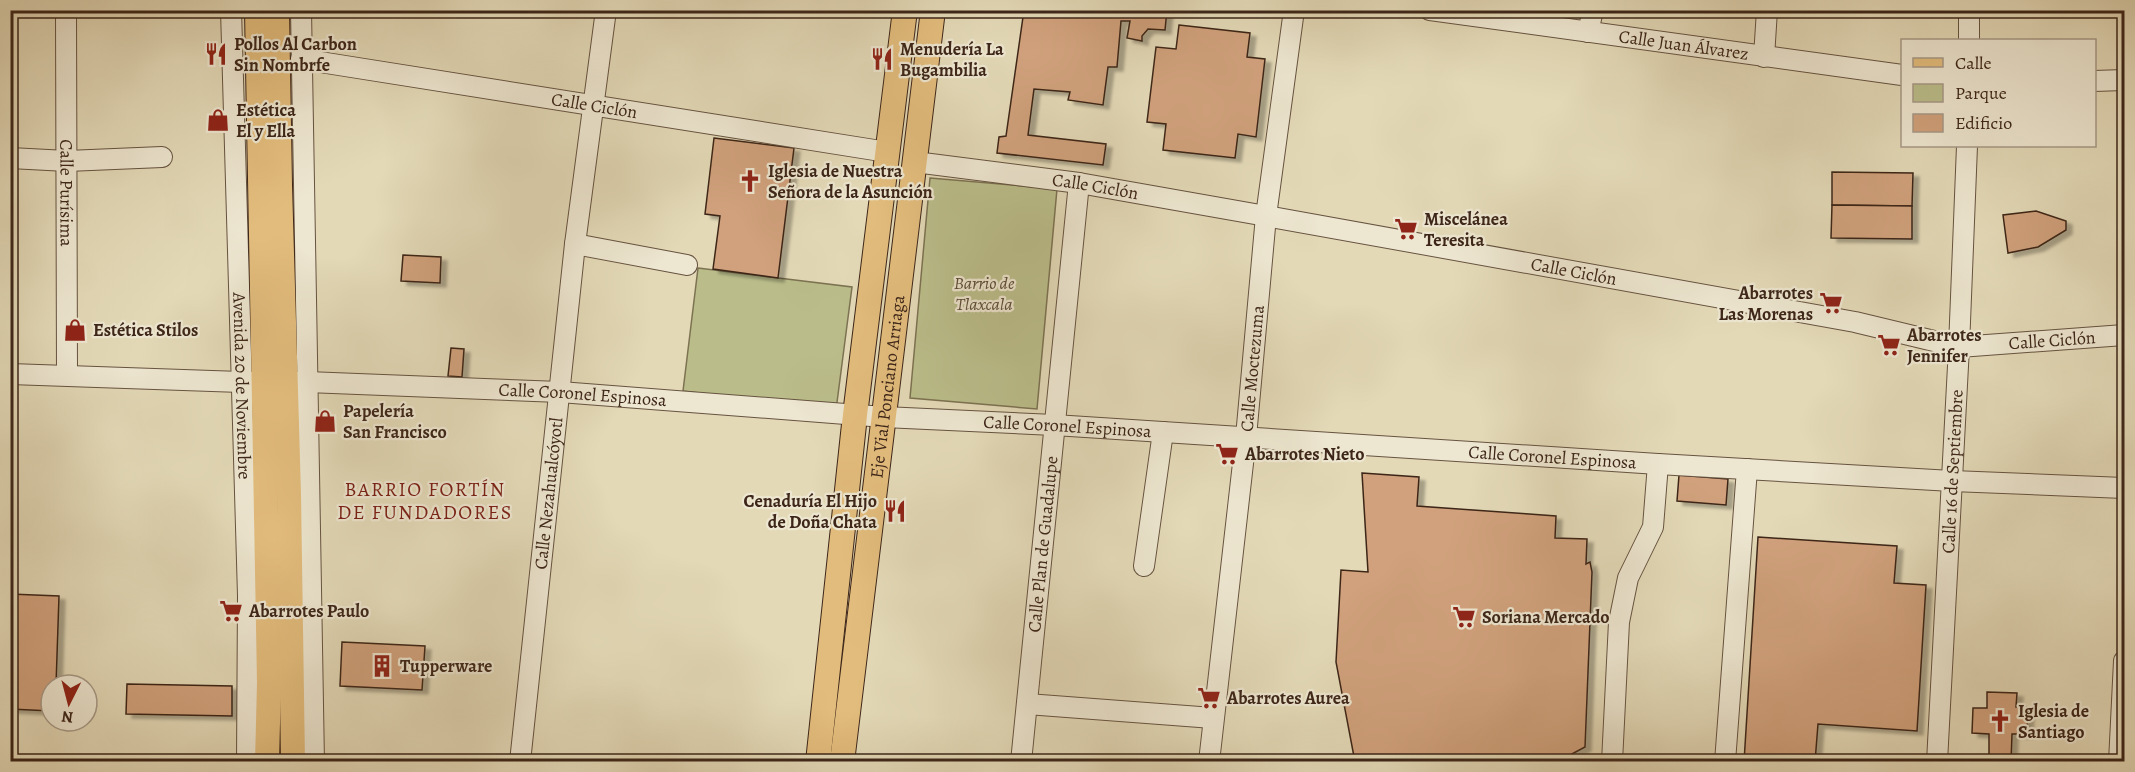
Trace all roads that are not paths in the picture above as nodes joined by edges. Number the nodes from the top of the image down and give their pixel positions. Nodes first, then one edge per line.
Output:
1 (66, 10) edge
2 (231, 10) edge
3 (257, 10) edge
4 (277, 10) edge
5 (301, 10) edge
6 (606, 10) edge
7 (905, 10) edge
8 (933, 10) edge
9 (1294, 10) edge
10 (1430, 10) edge
11 (1593, 10) edge
12 (1767, 10) edge
13 (1969, 10) edge
14 (1498, 15) edge
15 (1588, 32) junction
16 (1969, 39) edge
17 (1764, 57) junction
18 (301, 59) junction
19 (1901, 75) edge
20 (2124, 80) edge
21 (2096, 81) edge
22 (593, 105) junction
23 (1967, 147) edge
24 (887, 152) junction
25 (162, 157) dead end
26 (10, 158) edge
27 (68, 161) junction
28 (915, 162) junction
29 (1079, 183) junction
30 (1266, 216) junction
31 (574, 244) junction
32 (687, 265) dead end
33 (2124, 335) edge
34 (1959, 347) junction
35 (10, 374) edge
36 (67, 375) junction
37 (285, 381) junction
38 (241, 382) junction
39 (560, 392) junction
40 (855, 415) junction
41 (884, 417) junction
42 (1054, 425) junction
43 (1163, 432) junction
44 (1246, 437) junction
45 (1658, 464) junction
46 (1747, 469) junction
47 (1952, 480) junction
48 (2124, 488) edge
49 (1144, 566) dead end
50 (2124, 661) edge
51 (1027, 704) junction
52 (1213, 718) junction
53 (247, 762) edge
54 (267, 762) edge
55 (292, 762) edge
56 (314, 762) edge
57 (520, 762) edge
58 (818, 762) edge
59 (842, 762) edge
60 (1021, 762) edge
61 (1209, 762) edge
62 (1612, 762) edge
63 (1725, 762) edge
64 (1938, 762) edge
65 (2119, 762) edge

1 - 27 street, Calle Purísima
2 - 38 street, Avenida 20 de Noviembre
3 - 37 main road, Avenida 20 de Noviembre
4 - 37 main road, Avenida 20 de Noviembre
5 - 18 street, Avenida 20 de Noviembre
6 - 22 street, Calle Nezahualcóyotl
7 - 24 main road, Eje Vial Ponciano Arriaga
8 - 28 main road, Eje Vial Ponciano Arriaga
9 - 30 street, Calle Moctezuma
10 - 14 street, Calle Juan Álvarez
11 - 15 street
12 - 17 street
13 - 16 street
14 - 15 street, Calle Juan Álvarez
15 - 17 street, Calle Juan Álvarez
17 - 19 street, Calle Juan Álvarez
18 - 22 street, Calle Ciclón
18 - 37 street, Avenida 20 de Noviembre
20 - 21 street
22 - 24 street, Calle Ciclón
22 - 31 street, Calle Nezahualcóyotl
23 - 34 street, Calle 16 de Septiembre
24 - 40 main road, Eje Vial Ponciano Arriaga
25 - 27 street
26 - 27 street
27 - 36 street, Calle Purísima
28 - 29 street, Calle Ciclón
28 - 41 main road, Eje Vial Ponciano Arriaga
29 - 30 street, Calle Ciclón
29 - 42 street, Calle Plan de Guadalupe
30 - 34 street, Calle Ciclón
30 - 44 street, Calle Moctezuma
31 - 32 street
31 - 39 street, Calle Nezahualcóyotl
33 - 34 street, Calle Ciclón
34 - 47 street, Calle 16 de Septiembre
35 - 36 street, Calle Coronel Espinosa
36 - 38 street, Calle Coronel Espinosa
37 - 38 street, Calle Coronel Espinosa
37 - 39 street, Calle Coronel Espinosa
37 - 54 main road, Avenida 20 de Noviembre
37 - 55 main road, Avenida 20 de Noviembre
37 - 56 street, Avenida 20 de Noviembre
38 - 53 street, Avenida 20 de Noviembre
39 - 40 street, Calle Coronel Espinosa
39 - 57 street, Calle Nezahualcóyotl
40 - 41 street, Calle Coronel Espinosa
40 - 58 main road, Eje Vial Ponciano Arriaga
41 - 42 street, Calle Coronel Espinosa
41 - 59 main road, Eje Vial Ponciano Arriaga
42 - 43 street, Calle Coronel Espinosa
42 - 51 street, Calle Plan de Guadalupe
43 - 44 street, Calle Coronel Espinosa
43 - 49 street
44 - 45 street, Calle Coronel Espinosa
44 - 52 street, Calle Moctezuma
45 - 46 street, Calle Coronel Espinosa
45 - 62 street
46 - 47 street, Calle Coronel Espinosa
46 - 63 street
47 - 48 street, Calle Coronel Espinosa
47 - 64 street, Calle 16 de Septiembre
50 - 65 street
51 - 52 street
51 - 60 street, Calle Plan de Guadalupe
52 - 61 street, Calle Moctezuma

